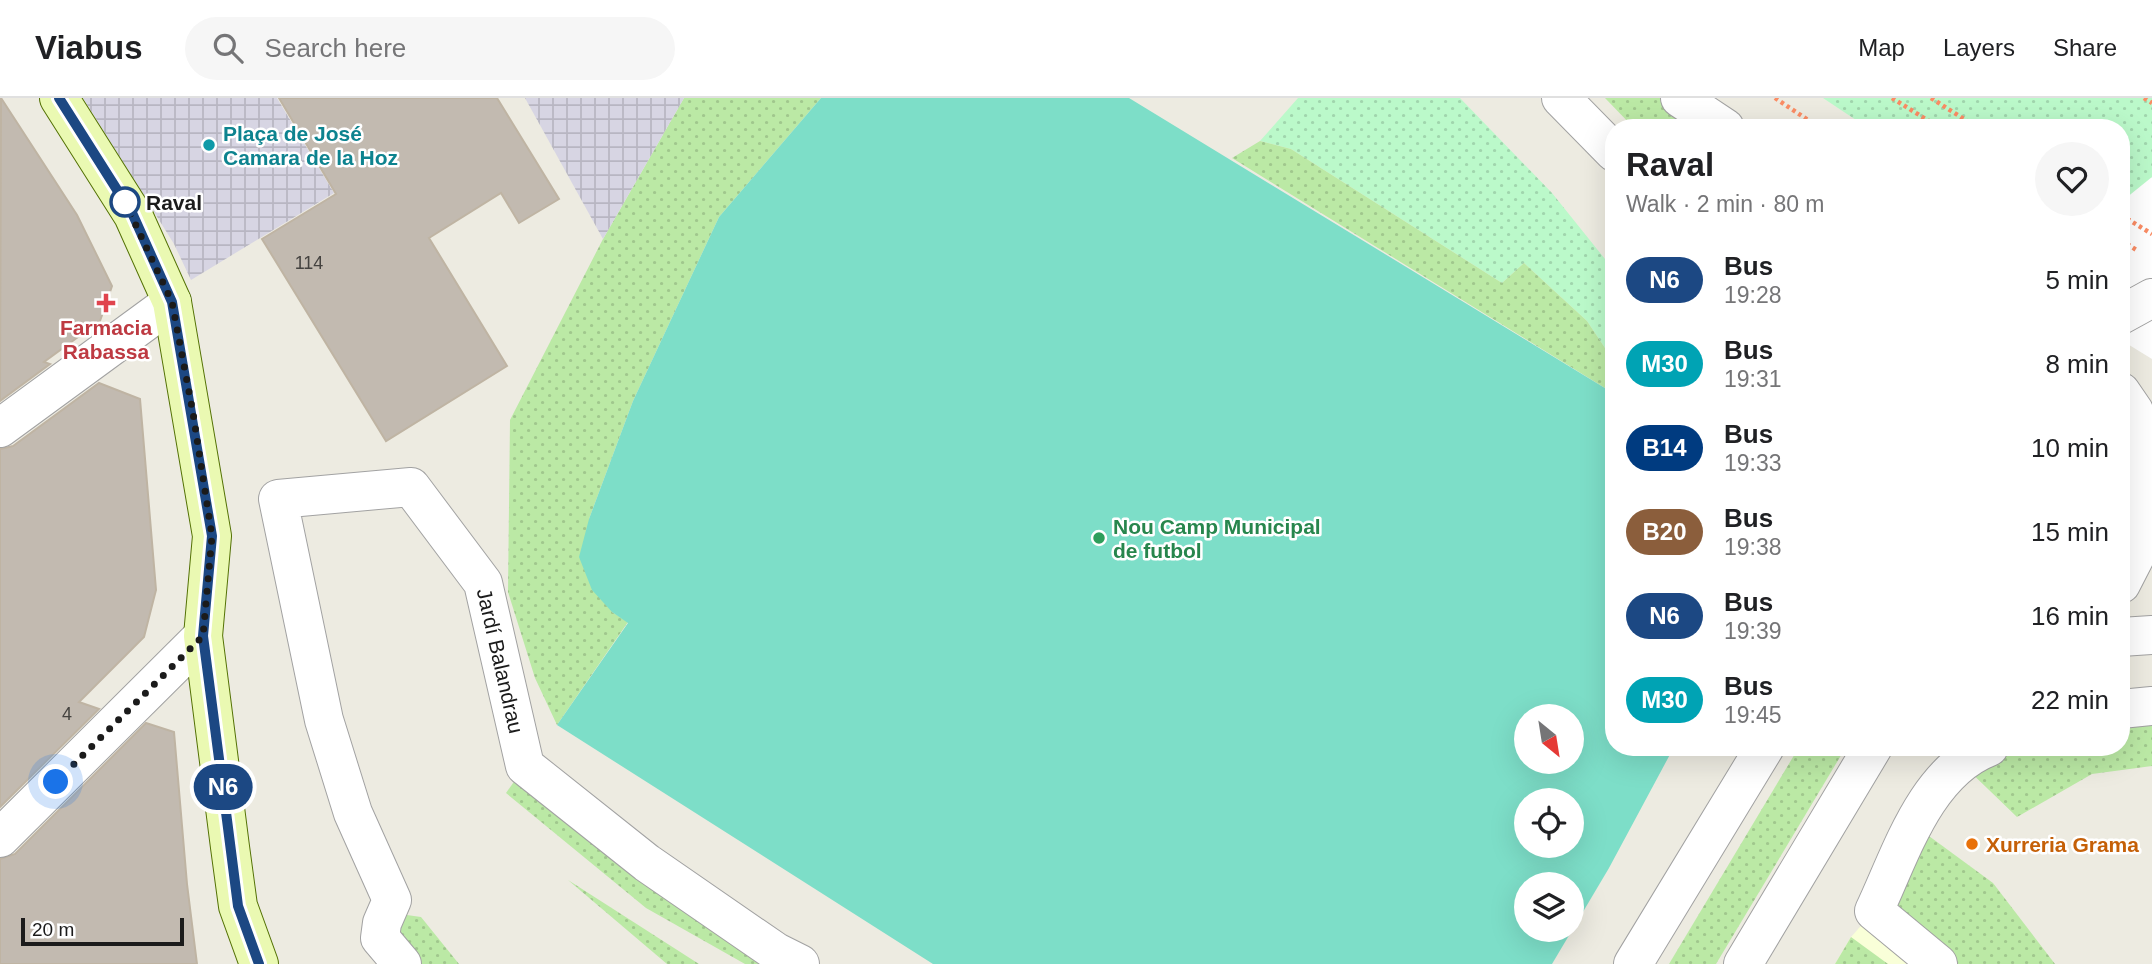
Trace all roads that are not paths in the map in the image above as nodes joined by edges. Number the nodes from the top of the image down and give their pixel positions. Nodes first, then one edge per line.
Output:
1 (59, 98) edge
2 (1561, 98) edge
3 (1680, 98) edge
4 (1712, 119) edge
5 (1605, 143) edge
6 (2152, 298) edge
7 (172, 302) junction
8 (2130, 310) edge
9 (2130, 386) edge
10 (2152, 399) edge
11 (2130, 405) edge
12 (0, 428) edge
13 (2150, 453) edge
14 (2130, 566) edge
15 (2152, 635) edge
16 (203, 636) junction
17 (2130, 637) edge
18 (2152, 706) edge
19 (2130, 708) edge
20 (1760, 756) edge
21 (1868, 756) edge
22 (1972, 756) edge
23 (0, 838) edge
24 (259, 964) edge
25 (402, 964) edge
26 (800, 964) edge
27 (1633, 964) edge
28 (1743, 964) edge
29 (1938, 964) edge

1 - 7 street
2 - 5 street
3 - 4 street
6 - 8 street
7 - 12 street
7 - 16 street
9 - 10 street
11 - 13 street
13 - 14 street
15 - 17 street
16 - 23 street
16 - 24 street
18 - 19 street
20 - 27 street
21 - 28 street
22 - 29 street
25 - 26 street, Jardí Balandrau

